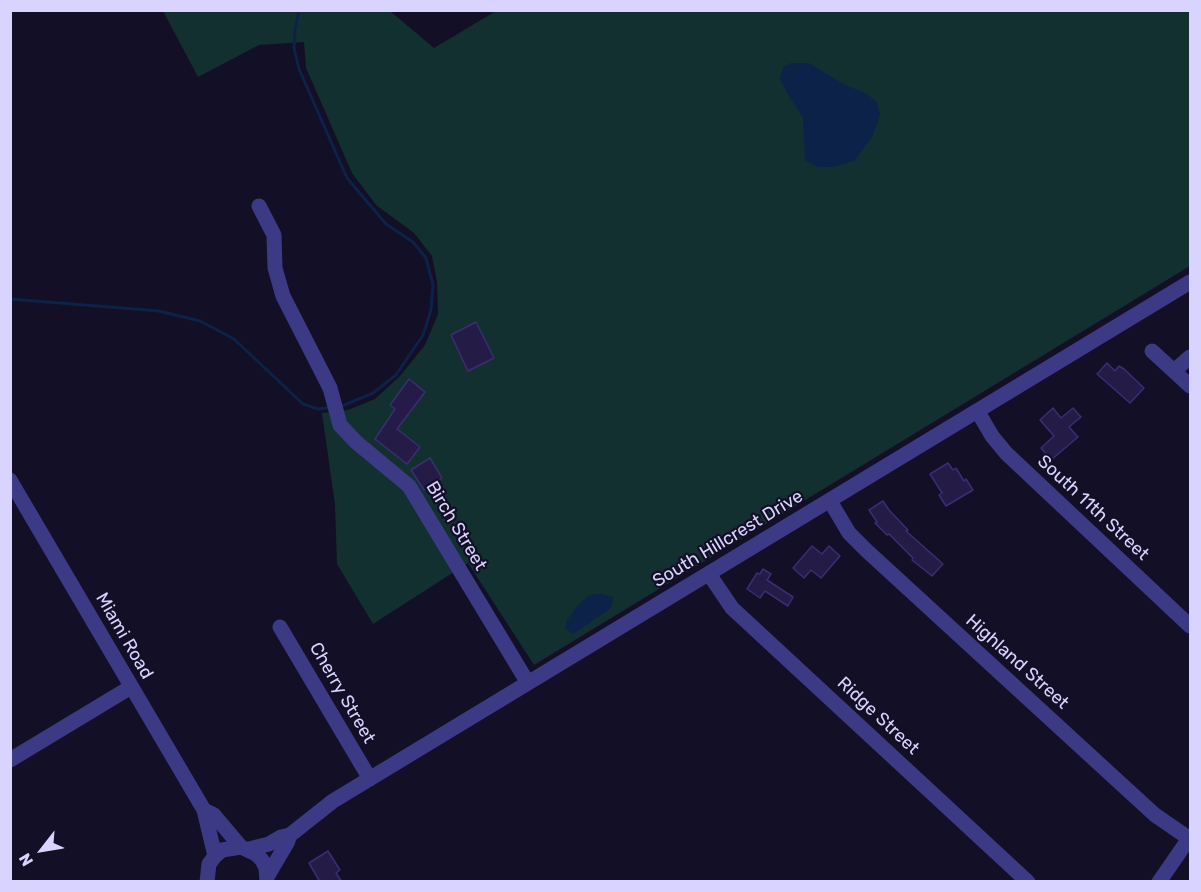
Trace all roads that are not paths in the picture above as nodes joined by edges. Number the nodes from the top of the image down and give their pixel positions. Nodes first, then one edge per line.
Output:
1 (259, 206) dead end
2 (1191, 282) edge
3 (1152, 351) dead end
4 (1191, 357) edge
5 (1174, 371) junction
6 (1191, 386) edge
7 (978, 412) junction
8 (10, 480) edge
9 (831, 501) junction
10 (710, 574) junction
11 (1191, 626) edge
12 (280, 627) dead end
13 (528, 683) junction
14 (131, 687) junction
15 (10, 760) edge
16 (370, 779) junction
17 (204, 810) junction
18 (290, 835) junction
19 (1190, 838) edge
20 (245, 848) junction
21 (215, 856) junction
22 (267, 879) edge
23 (207, 882) edge
24 (1028, 882) edge
25 (1159, 882) edge

1 - 13 street, Birch Street
2 - 7 street, South Hillcrest Drive
3 - 5 street
4 - 5 street
5 - 6 street
7 - 9 street, South Hillcrest Drive
7 - 11 street, South 11th Street
8 - 14 street, Miami Road
9 - 10 street, South Hillcrest Drive
9 - 19 street, Highland Street
10 - 13 street, South Hillcrest Drive
10 - 24 street, Ridge Street
12 - 16 street, Cherry Street
13 - 16 street, South Hillcrest Drive
14 - 15 street
14 - 17 street, Miami Road
16 - 18 street, South Hillcrest Drive
17 - 20 street, Miami Road
17 - 21 street, Miami Road
18 - 20 street, South Hillcrest Drive
18 - 22 street, South Hillcrest Drive
19 - 25 street
20 - 21 street, South Hillcrest Drive
20 - 22 street, Miami Road
21 - 23 street

